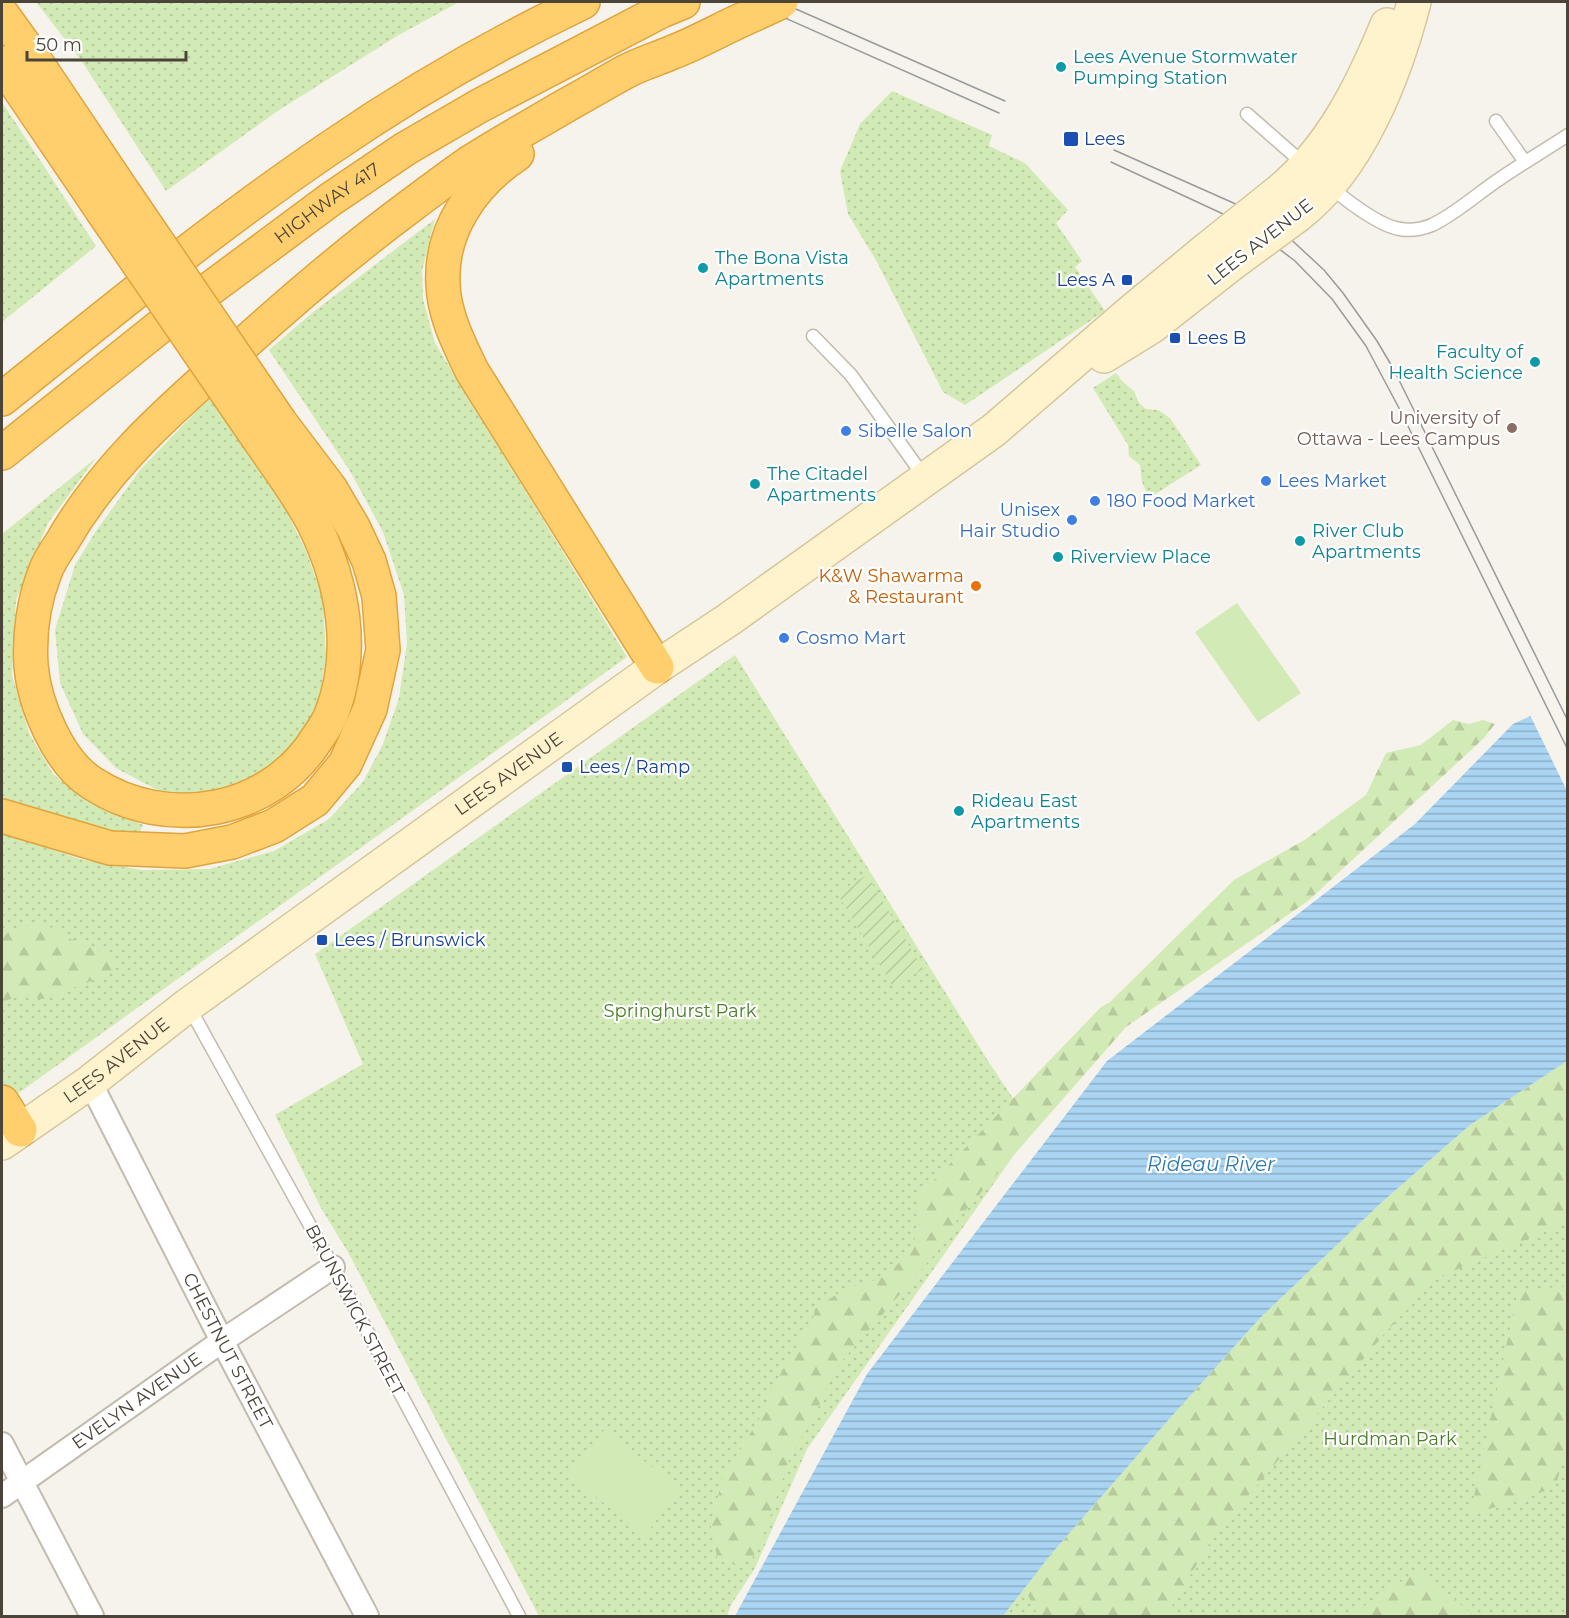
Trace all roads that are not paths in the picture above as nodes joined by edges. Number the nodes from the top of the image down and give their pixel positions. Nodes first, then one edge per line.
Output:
1 (583, 2) edge
2 (782, 2) edge
3 (1397, 2) edge
4 (1414, 2) edge
5 (672, 6) edge
6 (2, 14) edge
7 (735, 23) junction
8 (2, 63) edge
9 (1247, 114) dead end
10 (1496, 121) dead end
11 (1568, 135) edge
12 (1525, 162) junction
13 (1318, 176) junction
14 (113, 201) junction
15 (813, 336) dead end
16 (2, 399) edge
17 (269, 430) junction
18 (2, 453) edge
19 (925, 478) junction
20 (657, 667) junction
21 (2, 816) edge
22 (188, 1005) junction
23 (90, 1082) junction
24 (2, 1102) edge
25 (11, 1137) edge
26 (333, 1267) junction
27 (222, 1341) junction
28 (2, 1444) edge
29 (21, 1483) junction
30 (2, 1496) edge
31 (92, 1617) edge
32 (367, 1617) edge
33 (519, 1617) edge

1 - 16 highway
2 - 7 highway, bridge
3 - 13 main road, LEES AVENUE
4 - 13 main road, LEES AVENUE
5 - 18 highway, HIGHWAY 417
6 - 14 highway
7 - 17 highway
7 - 20 highway
8 - 14 highway
9 - 13 lane
10 - 12 lane
11 - 12 lane
12 - 13 lane
13 - 19 main road, LEES AVENUE, bridge
14 - 17 highway, bridge
15 - 19 lane
17 - 21 highway
19 - 20 main road, LEES AVENUE
20 - 22 main road, LEES AVENUE
22 - 23 main road, LEES AVENUE
22 - 26 lane, BRUNSWICK STREET
23 - 25 main road, LEES AVENUE
23 - 27 street, CHESTNUT STREET
24 - 25 highway
26 - 27 street, EVELYN AVENUE
26 - 33 lane, BRUNSWICK STREET
27 - 29 street, EVELYN AVENUE
27 - 32 street, CHESTNUT STREET
28 - 29 street
29 - 30 street, EVELYN AVENUE
29 - 31 street

